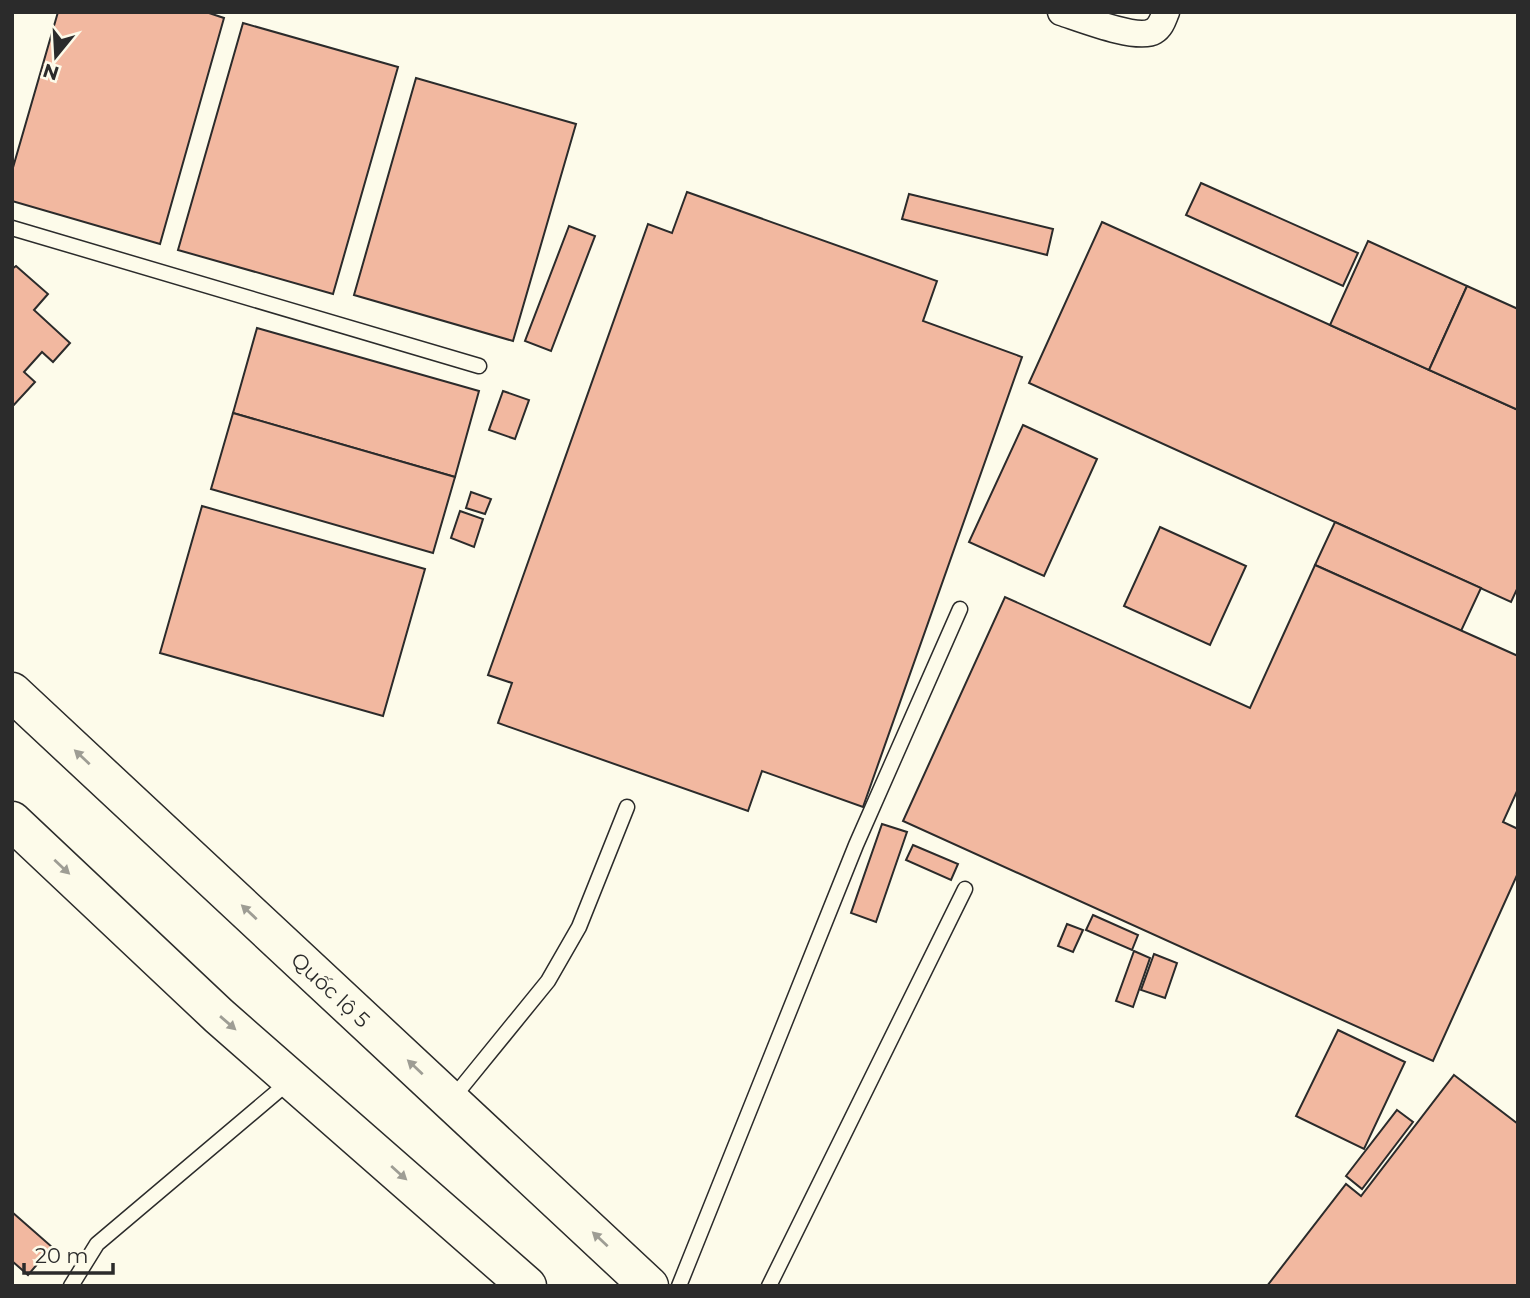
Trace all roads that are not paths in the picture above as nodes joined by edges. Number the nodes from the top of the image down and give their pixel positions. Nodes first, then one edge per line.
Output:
1 (1061, 12) edge
2 (1166, 12) edge
3 (12, 228) edge
4 (479, 366) dead end
5 (960, 609) dead end
6 (12, 692) edge
7 (627, 807) dead end
8 (12, 821) edge
9 (965, 889) dead end
10 (293, 1079) junction
11 (451, 1100) junction
12 (71, 1286) edge
13 (527, 1286) edge
14 (649, 1286) edge
15 (679, 1286) edge
16 (769, 1286) edge

1 - 2 street
3 - 4 lane
5 - 15 lane
11 -> 6 highway, Quốc lộ 5
7 - 11 lane
8 -> 10 highway
9 - 16 lane
10 - 12 lane
10 -> 13 highway
14 -> 11 highway, Quốc lộ 5

